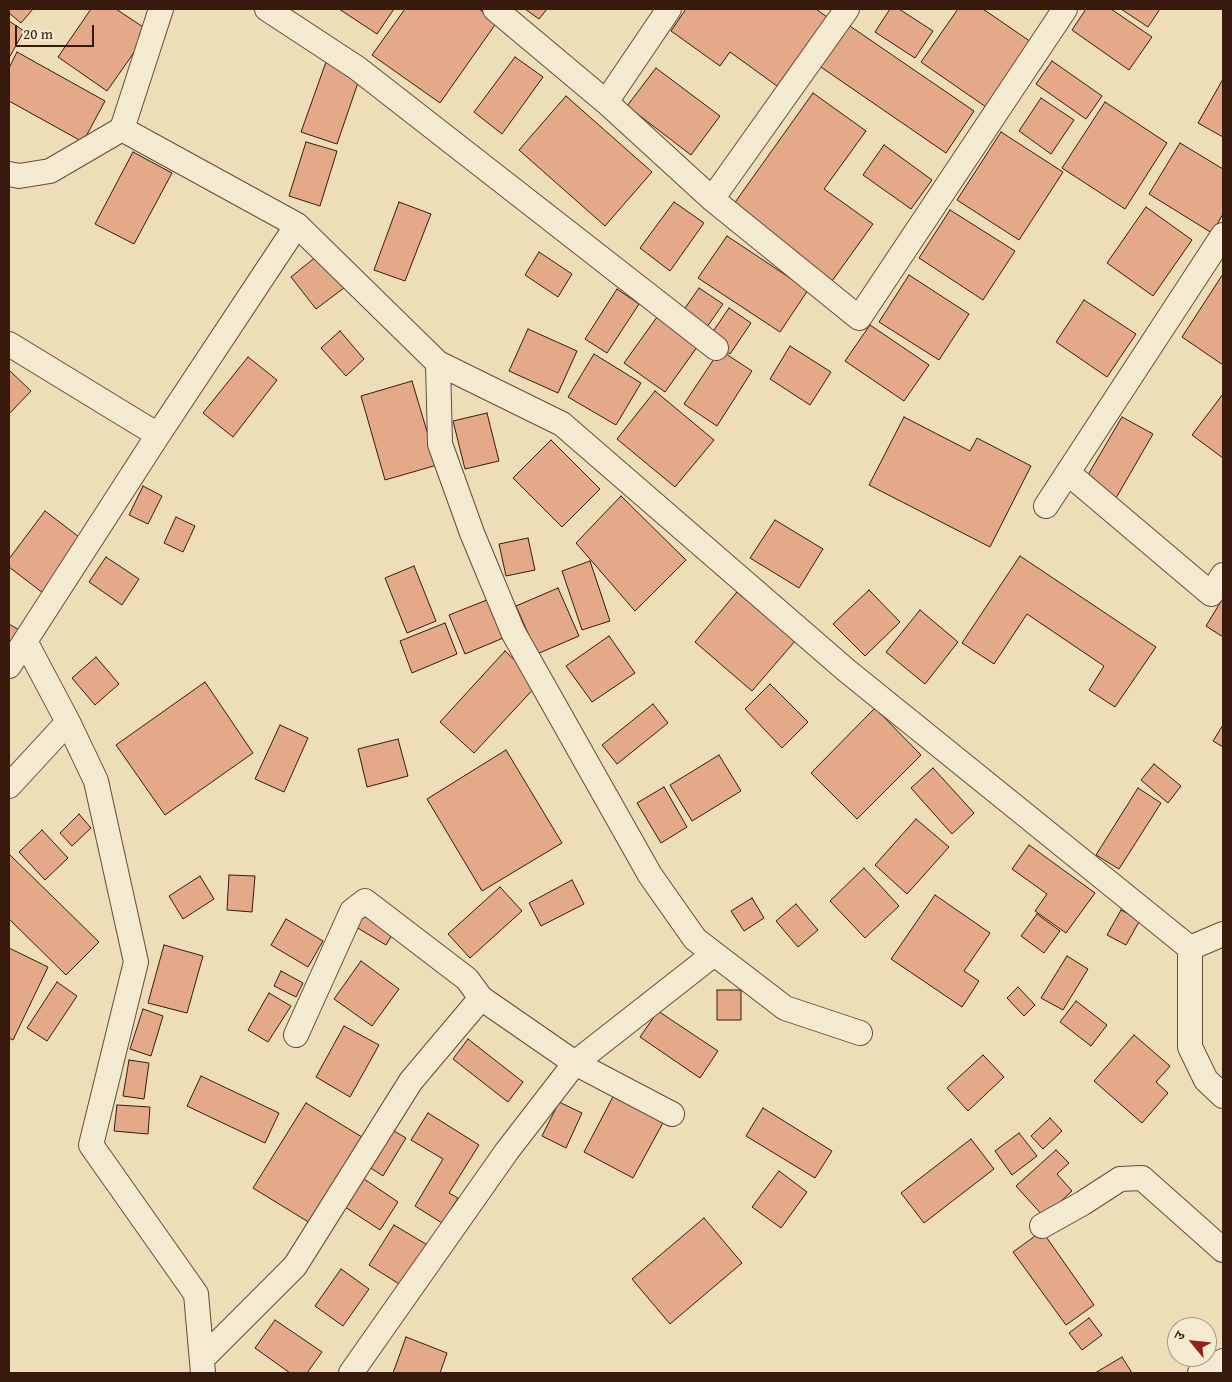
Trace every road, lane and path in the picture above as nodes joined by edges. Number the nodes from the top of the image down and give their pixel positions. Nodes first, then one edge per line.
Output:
1 (161, 9) edge
2 (267, 9) edge
3 (495, 9) edge
4 (669, 9) edge
5 (847, 9) edge
6 (1065, 9) edge
7 (606, 102) junction
8 (122, 129) junction
9 (9, 174) edge
10 (712, 199) junction
11 (297, 225) junction
12 (1223, 235) edge
13 (9, 344) edge
14 (716, 348) dead end
15 (438, 363) junction
16 (158, 435) junction
17 (1068, 473) junction
18 (1046, 506) dead end
19 (1223, 575) edge
20 (25, 641) junction
21 (9, 666) edge
22 (68, 722) junction
23 (9, 786) edge
24 (1223, 934) edge
25 (1190, 948) junction
26 (714, 954) junction
27 (481, 998) junction
28 (860, 1033) dead end
29 (296, 1035) dead end
30 (575, 1063) junction
31 (1223, 1096) edge
32 (672, 1114) dead end
33 (1042, 1226) dead end
34 (1223, 1250) edge
35 (1223, 1360) edge
36 (203, 1366) edge
37 (351, 1373) edge
38 (1200, 1373) edge

1 - 8 street
2 - 14 street
3 - 7 street
4 - 7 street
5 - 10 street
6 - 10 street
7 - 10 street
8 - 9 street
8 - 11 street
11 - 15 street
11 - 16 street
12 - 17 street
13 - 16 street
15 - 25 street
15 - 26 street
16 - 20 street
17 - 18 street
17 - 19 street
20 - 21 street
20 - 22 street
22 - 23 street
22 - 36 street
24 - 25 street
25 - 31 street
26 - 28 street
26 - 30 street
27 - 29 street
27 - 30 street
27 - 36 street
30 - 32 street
30 - 37 street
33 - 34 street
35 - 38 street

